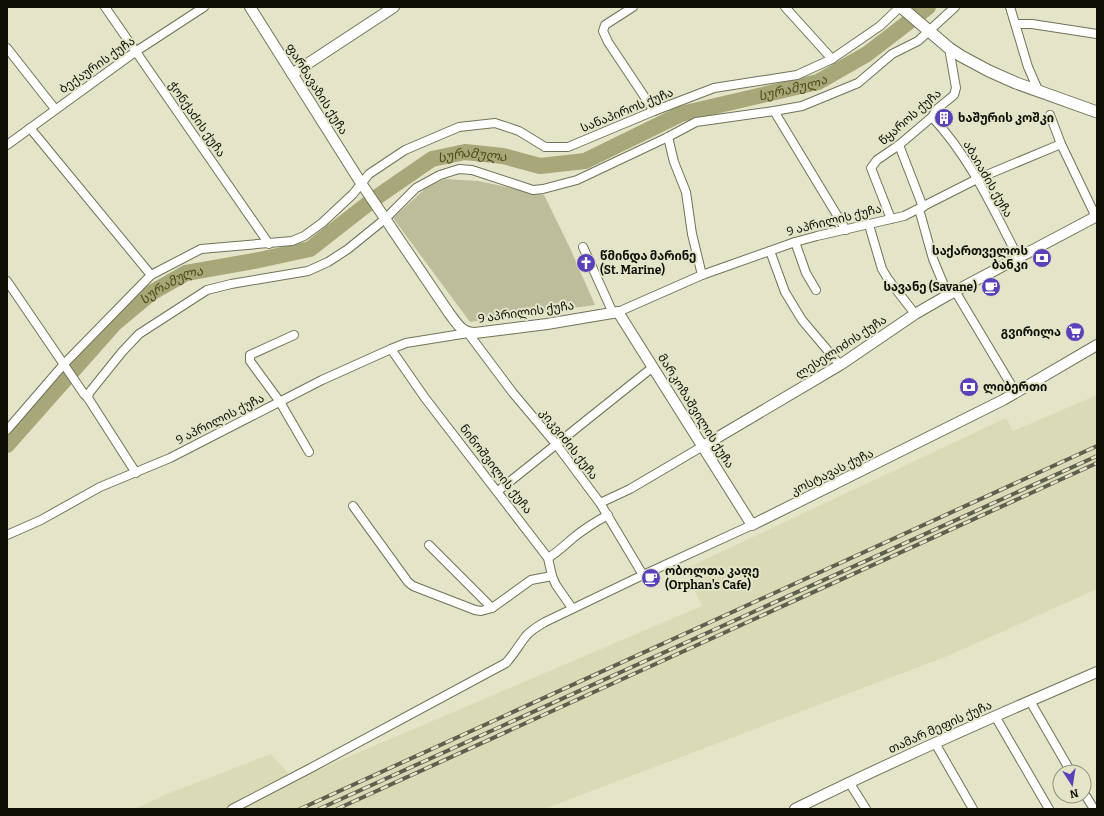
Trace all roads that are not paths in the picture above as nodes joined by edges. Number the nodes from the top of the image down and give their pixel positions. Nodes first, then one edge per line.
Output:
1 (105, 7) edge
2 (204, 7) edge
3 (250, 7) edge
4 (394, 7) edge
5 (633, 7) edge
6 (785, 7) edge
7 (955, 7) edge
8 (1010, 7) edge
9 (902, 8) edge
10 (1016, 24) junction
11 (928, 29) junction
12 (1097, 34) edge
13 (7, 48) edge
14 (949, 48) junction
15 (135, 52) junction
16 (832, 59) junction
17 (292, 74) junction
18 (1039, 92) junction
19 (55, 109) junction
20 (654, 111) junction
21 (774, 111) junction
22 (1097, 112) edge
23 (1050, 115) dead end
24 (932, 117) junction
25 (30, 128) junction
26 (668, 137) junction
27 (1061, 144) junction
28 (7, 145) edge
29 (899, 145) junction
30 (977, 179) junction
31 (361, 184) junction
32 (921, 208) junction
33 (382, 215) junction
34 (1096, 217) edge
35 (891, 219) junction
36 (869, 225) junction
37 (846, 230) junction
38 (795, 242) junction
39 (269, 244) junction
40 (583, 247) dead end
41 (770, 251) junction
42 (1018, 257) junction
43 (151, 275) junction
44 (702, 275) junction
45 (7, 281) edge
46 (816, 290) dead end
47 (952, 293) junction
48 (615, 312) junction
49 (915, 314) junction
50 (468, 333) junction
51 (294, 335) dead end
52 (1097, 346) edge
53 (391, 349) junction
54 (64, 364) junction
55 (840, 365) junction
56 (653, 367) junction
57 (1016, 393) junction
58 (86, 396) junction
59 (280, 402) junction
60 (7, 430) edge
61 (556, 444) junction
62 (703, 446) junction
63 (309, 452) dead end
64 (136, 472) junction
65 (498, 491) junction
66 (600, 503) junction
67 (353, 506) dead end
68 (608, 515) junction
69 (752, 525) junction
70 (7, 535) edge
71 (429, 545) dead end
72 (548, 558) junction
73 (643, 575) junction
74 (552, 576) junction
75 (492, 608) junction
76 (572, 608) junction
77 (1097, 672) edge
78 (1030, 701) junction
79 (995, 716) junction
80 (935, 743) junction
81 (1066, 764) edge
82 (849, 782) junction
83 (232, 809) edge
84 (795, 809) edge
85 (866, 809) edge
86 (973, 809) edge
87 (1049, 809) edge

1 - 15 street, ჭონქაძის ქუჩა
2 - 15 street, ბექაურის ქუჩა
3 - 17 street, ფარნავაზის ქუჩა
4 - 17 street
5 - 20 street
6 - 16 street
7 - 11 street
8 - 10 street
9 - 11 main road
9 - 16 street, სანაპიროს ქუჩა
10 - 12 street
10 - 18 street
11 - 14 main road
11 - 21 street
13 - 19 street
14 - 18 main road
14 - 24 street, წყაროს ქუჩა
15 - 19 street, ბექაურის ქუჩა
15 - 39 street, ჭონქაძის ქუჩა
16 - 20 street, სანაპიროს ქუჩა
17 - 31 street, ფარნავაზის ქუჩა
18 - 22 main road
19 - 25 street, ბექაურის ქუჩა
20 - 31 street, სანაპიროს ქუჩა
21 - 26 street
21 - 37 street
23 - 27 street
24 - 29 street, წყაროს ქუჩა
24 - 30 street, აბაიაძის ქუჩა
25 - 28 street, ბექაურის ქუჩა
25 - 43 street
26 - 33 street
26 - 44 street
27 - 30 street, 9 აპრილის ქუჩა
27 - 34 street
29 - 32 street
29 - 35 street, წყაროს ქუჩა
30 - 32 street, 9 აპრილის ქუჩა
30 - 42 street, აბაიაძის ქუჩა
31 - 33 street, ფარნავაზის ქუჩა
31 - 39 street, სანაპიროს ქუჩა
32 - 35 street, 9 აპრილის ქუჩა
32 - 47 street
33 - 50 street
33 - 58 street
34 - 42 street, ლესელიძის ქუჩა
35 - 36 street, 9 აპრილის ქუჩა
36 - 37 street, 9 აპრილის ქუჩა
36 - 49 street
37 - 38 street, 9 აპრილის ქუჩა
38 - 41 street, 9 აპრილის ქუჩა
38 - 46 street
39 - 43 street, სანაპიროს ქუჩა
40 - 48 street
41 - 44 street, 9 აპრილის ქუჩა
41 - 55 street
42 - 47 street, ლესელიძის ქუჩა
43 - 54 street, სანაპიროს ქუჩა
44 - 48 street, 9 აპრილის ქუჩა
45 - 54 street
47 - 49 street, ლესელიძის ქუჩა
47 - 57 street
48 - 50 street, 9 აპრილის ქუჩა
48 - 56 street, მარკოზაშვილის ქუჩა
49 - 55 street, ლესელიძის ქუჩა
50 - 53 street, 9 აპრილის ქუჩა
50 - 61 street, კიკვიძის ქუჩა
51 - 59 street
52 - 57 street, კოსტავას ქუჩა
53 - 59 street, 9 აპრილის ქუჩა
53 - 65 street, ნინოშვილის ქუჩა
54 - 58 street
54 - 60 street, სანაპიროს ქუჩა
55 - 62 street, ლესელიძის ქუჩა
56 - 61 street
56 - 62 street, მარკოზაშვილის ქუჩა
57 - 69 street, კოსტავას ქუჩა
58 - 64 street
59 - 63 street
59 - 64 street, 9 აპრილის ქუჩა
61 - 65 street
61 - 66 street, კიკვიძის ქუჩა
62 - 66 street, ლესელიძის ქუჩა
62 - 69 street, მარკოზაშვილის ქუჩა
64 - 70 street, 9 აპრილის ქუჩა
65 - 72 street, ნინოშვილის ქუჩა
66 - 68 street, კიკვიძის ქუჩა
67 - 75 street
68 - 72 street
68 - 73 street, კიკვიძის ქუჩა
69 - 73 street, კოსტავას ქუჩა
71 - 75 street
72 - 74 street, ნინოშვილის ქუჩა
73 - 76 street, კოსტავას ქუჩა
74 - 75 street
74 - 76 street, ნინოშვილის ქუჩა
76 - 83 street, კოსტავას ქუჩა
77 - 78 street, თამარ მეფის ქუჩა
78 - 79 street, თამარ მეფის ქუჩა
78 - 81 street
79 - 80 street, თამარ მეფის ქუჩა
79 - 87 street
80 - 82 street, თამარ მეფის ქუჩა
80 - 86 street
82 - 84 street, თამარ მეფის ქუჩა
82 - 85 street

